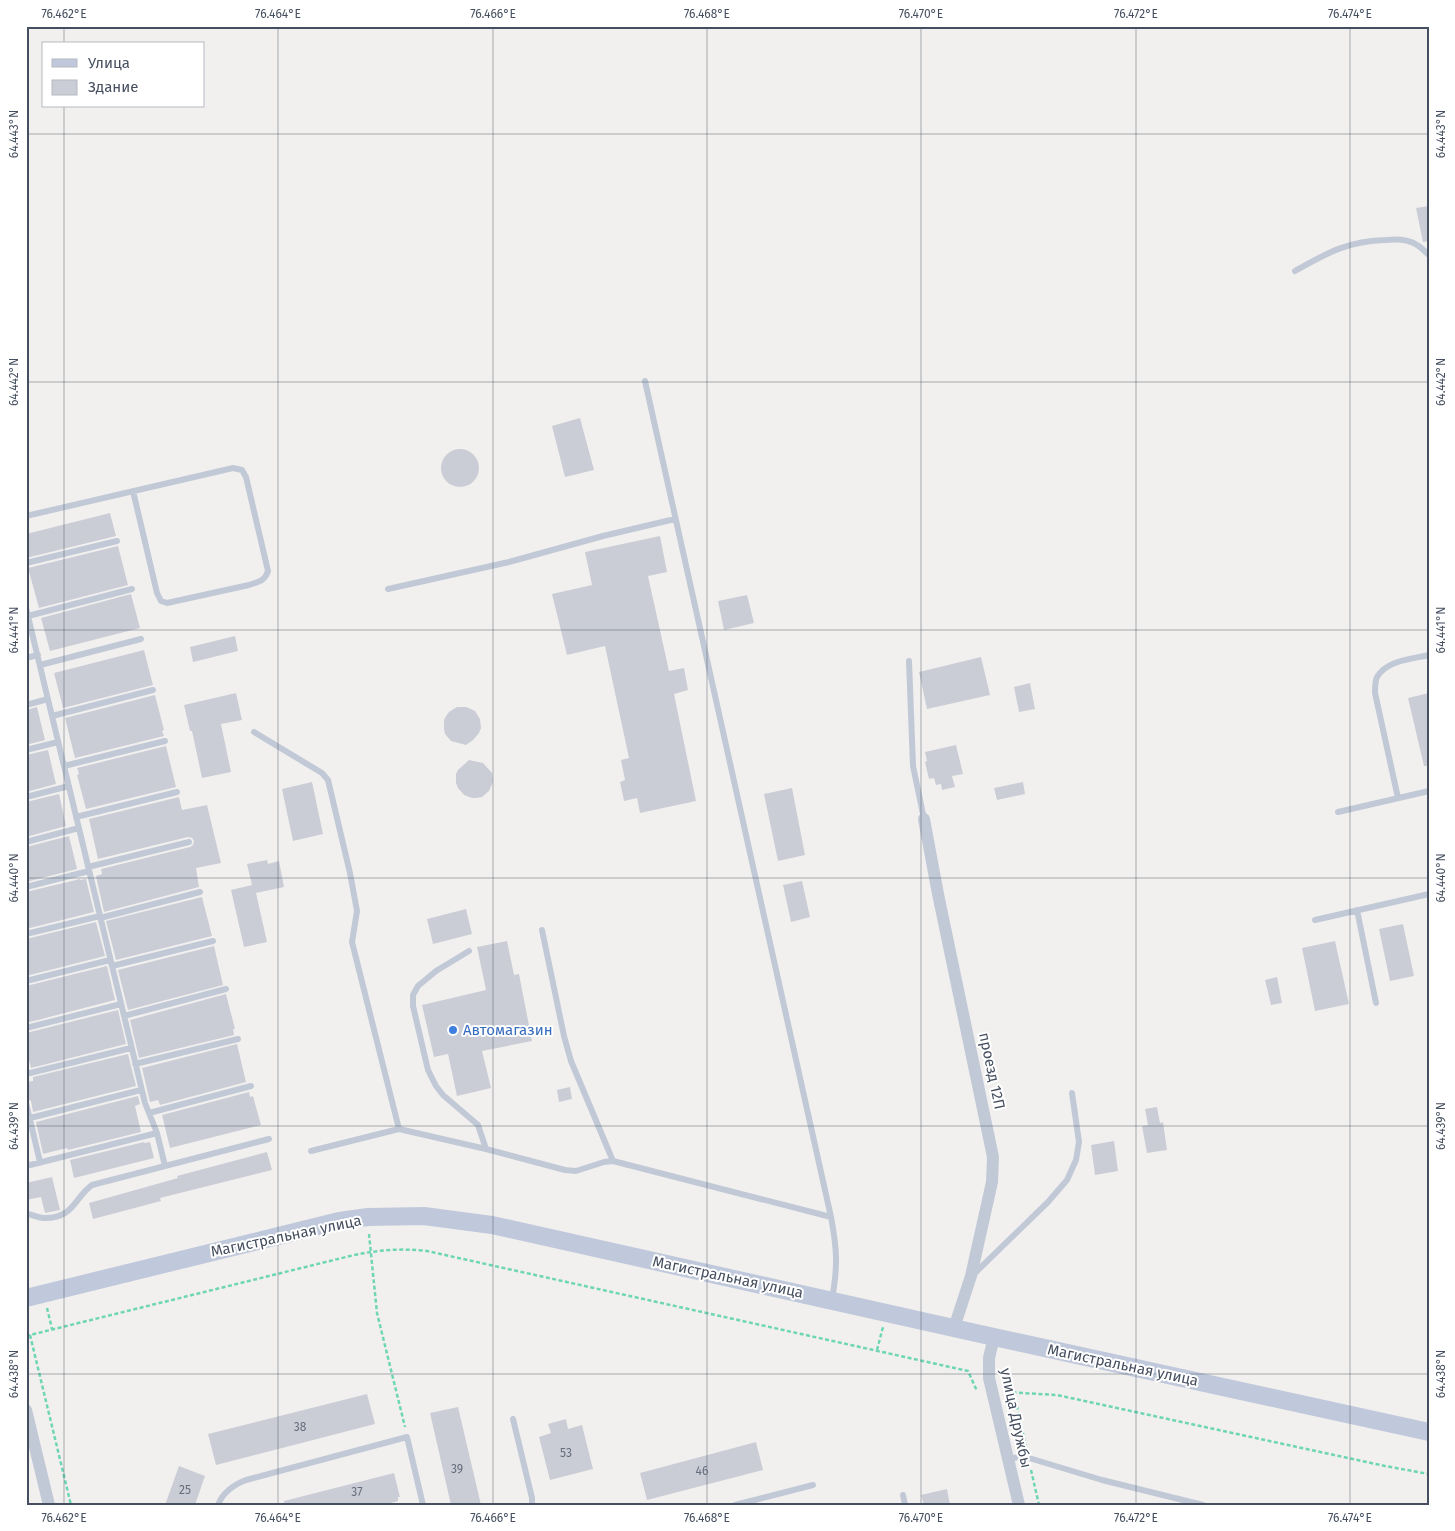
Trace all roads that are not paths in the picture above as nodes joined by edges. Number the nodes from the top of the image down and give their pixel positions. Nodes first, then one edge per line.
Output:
1 (1429, 255) edge
2 (1295, 271) dead end
3 (645, 381) dead end
4 (133, 491) junction
5 (26, 516) edge
6 (676, 519) junction
7 (117, 541) dead end
8 (26, 563) edge
9 (388, 588) dead end
10 (132, 589) dead end
11 (27, 612) edge
12 (141, 639) dead end
13 (38, 655) junction
14 (1429, 655) edge
15 (26, 658) edge
16 (908, 661) dead end
17 (40, 665) junction
18 (153, 690) dead end
19 (48, 699) junction
20 (26, 704) edge
21 (52, 716) junction
22 (254, 732) dead end
23 (166, 741) dead end
24 (58, 742) junction
25 (26, 750) edge
26 (64, 766) junction
27 (69, 786) junction
28 (1429, 791) edge
29 (177, 792) dead end
30 (26, 797) edge
31 (1398, 798) junction
32 (1338, 812) dead end
33 (76, 817) junction
34 (924, 819) joint
35 (79, 828) junction
36 (26, 842) edge
37 (189, 842) dead end
38 (89, 869) junction
39 (26, 887) edge
40 (200, 892) dead end
41 (1429, 894) edge
42 (1357, 910) junction
43 (100, 917) junction
44 (1315, 920) dead end
45 (542, 930) dead end
46 (26, 934) edge
47 (213, 941) dead end
48 (469, 951) dead end
49 (111, 963) junction
50 (26, 981) edge
51 (226, 989) dead end
52 (1376, 1003) dead end
53 (121, 1004) junction
54 (124, 1016) junction
55 (26, 1028) edge
56 (238, 1039) dead end
57 (131, 1048) junction
58 (135, 1064) junction
59 (26, 1074) edge
60 (251, 1086) dead end
61 (142, 1090) junction
62 (1072, 1093) dead end
63 (26, 1103) edge
64 (149, 1113) junction
65 (30, 1118) junction
66 (399, 1129) junction
67 (157, 1133) junction
68 (269, 1139) dead end
69 (486, 1149) junction
70 (311, 1151) dead end
71 (614, 1161) junction
72 (40, 1162) junction
73 (26, 1166) edge
74 (165, 1166) junction
75 (26, 1214) edge
76 (831, 1217) junction
77 (972, 1276) junction
78 (26, 1298) edge
79 (832, 1300) junction
80 (954, 1328) junction
81 (994, 1337) junction
82 (26, 1410) edge
83 (513, 1419) dead end
84 (1429, 1432) edge
85 (1008, 1459) junction
86 (813, 1485) dead end
87 (902, 1495) dead end
88 (48, 1505) edge
89 (218, 1505) edge
90 (423, 1505) edge
91 (532, 1505) edge
92 (734, 1505) edge
93 (905, 1505) edge
94 (1019, 1505) edge
95 (1203, 1505) edge

1 - 2 lane
3 - 6 lane
4 - 4 lane
4 - 5 lane
6 - 9 lane
6 - 76 lane
7 - 8 lane
10 - 11 lane
11 - 13 lane
12 - 17 lane
13 - 15 lane
13 - 17 lane
14 - 31 lane
16 - 34 lane
17 - 19 lane
18 - 21 lane
19 - 20 lane
19 - 21 lane
21 - 24 lane
22 - 66 lane
23 - 26 lane
24 - 25 lane
24 - 26 lane
26 - 27 lane
27 - 30 lane
27 - 33 lane
28 - 31 lane
29 - 33 lane
31 - 32 lane
33 - 35 lane
34 - 77 street, проезд 12П
35 - 36 lane
35 - 38 lane
37 - 38 lane
38 - 39 lane
38 - 43 lane
40 - 43 lane
41 - 42 lane
42 - 44 lane
42 - 52 lane
43 - 46 lane
43 - 49 lane
45 - 71 lane
47 - 49 lane
48 - 69 lane
49 - 50 lane
49 - 53 lane
51 - 54 lane
53 - 54 lane
53 - 55 lane
54 - 57 lane
56 - 58 lane
57 - 58 lane
57 - 59 lane
58 - 61 lane
60 - 64 lane
61 - 64 lane
61 - 65 lane
62 - 77 lane
63 - 65 lane
64 - 67 lane
65 - 72 lane
66 - 69 lane
66 - 70 lane
67 - 72 lane
67 - 74 lane
68 - 74 lane
69 - 71 lane
71 - 76 lane
72 - 73 lane
74 - 75 lane
76 - 79 lane
77 - 80 street, проезд 12П
78 - 79 main road, Магистральная улица
79 - 80 main road, Магистральная улица
80 - 81 main road, Магистральная улица
81 - 84 main road, Магистральная улица
81 - 85 street, улица Дружбы
82 - 88 street
83 - 91 lane
85 - 94 street, улица Дружбы
85 - 95 lane
86 - 92 lane
87 - 93 lane
89 - 90 lane

